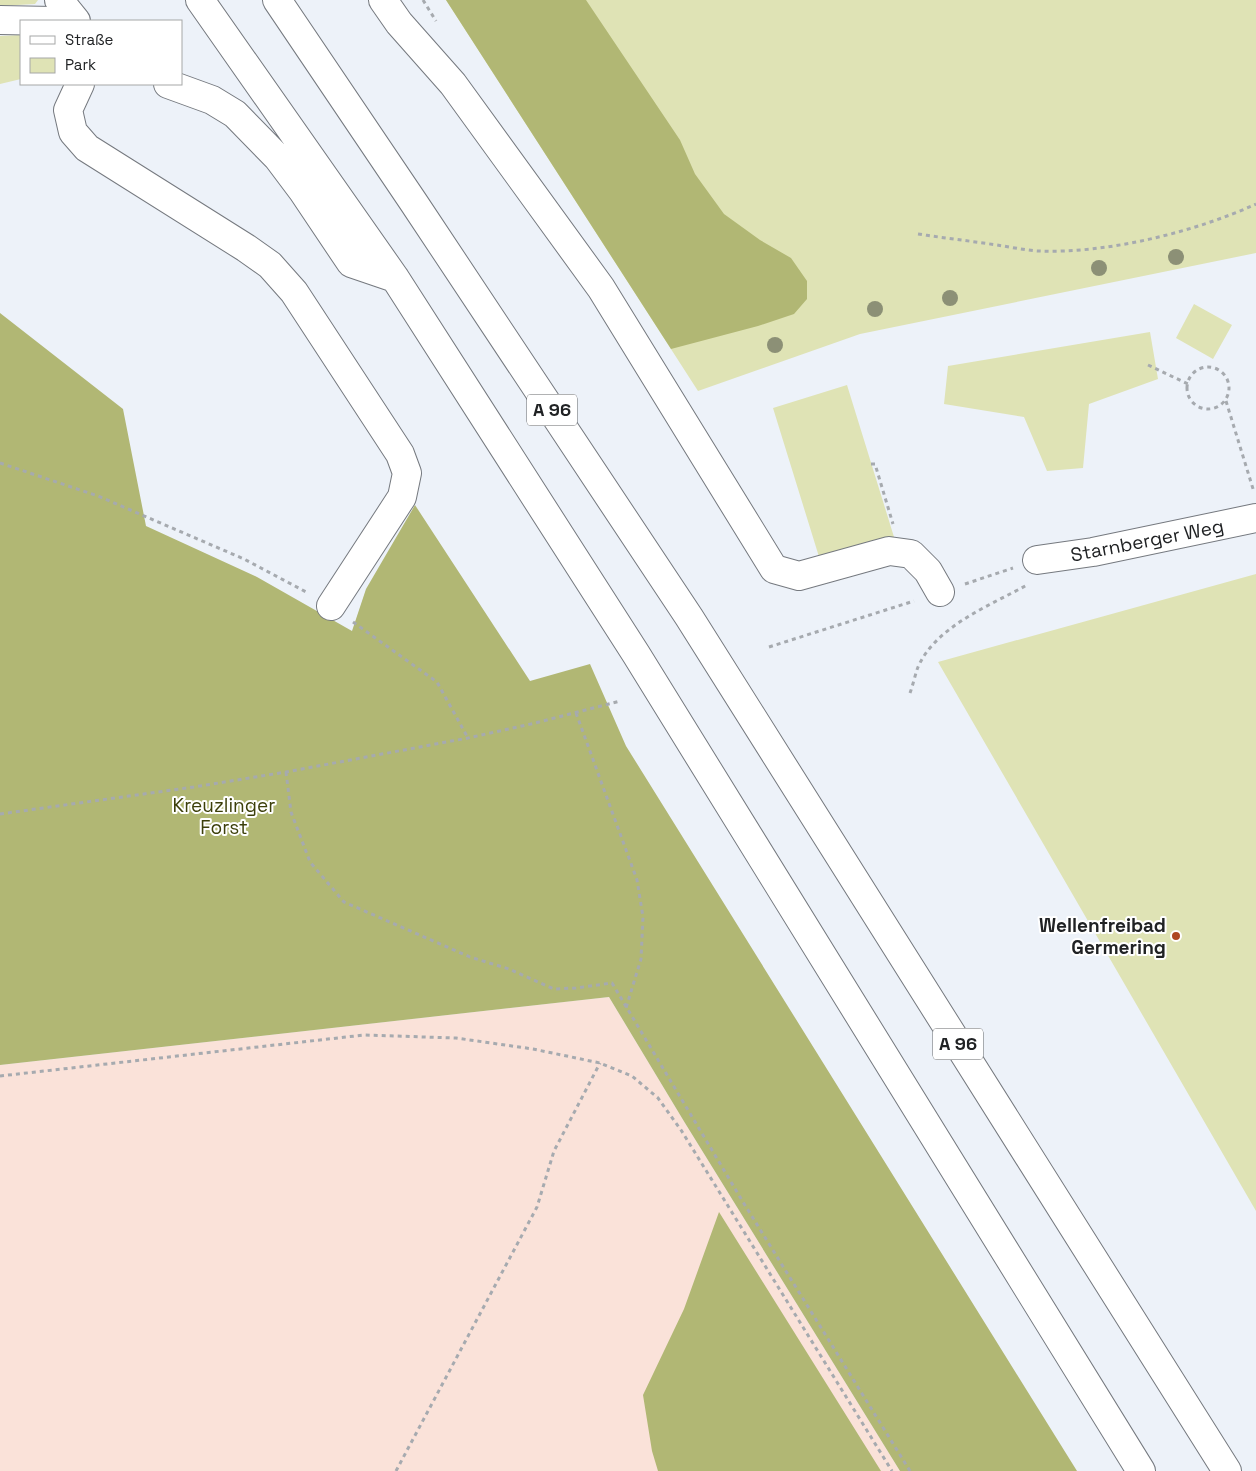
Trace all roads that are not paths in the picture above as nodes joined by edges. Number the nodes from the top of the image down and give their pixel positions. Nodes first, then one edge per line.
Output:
1 (59, 0) edge
2 (200, 0) edge
3 (277, 0) edge
4 (384, 0) edge
5 (0, 20) edge
6 (20, 20) edge
7 (75, 20) edge
8 (80, 85) edge
9 (171, 85) edge
10 (394, 278) junction
11 (1256, 518) edge
12 (1033, 573) road end
13 (940, 592) road end
14 (331, 606) road end
15 (1140, 1471) edge
16 (1227, 1471) edge

1 - 7 main road
2 - 10 main road
3 - 16 main road, A 96
4 - 13 main road
5 - 6 main road
8 - 14 main road
9 - 10 main road
10 - 15 main road
11 - 12 main road, Starnberger Weg

